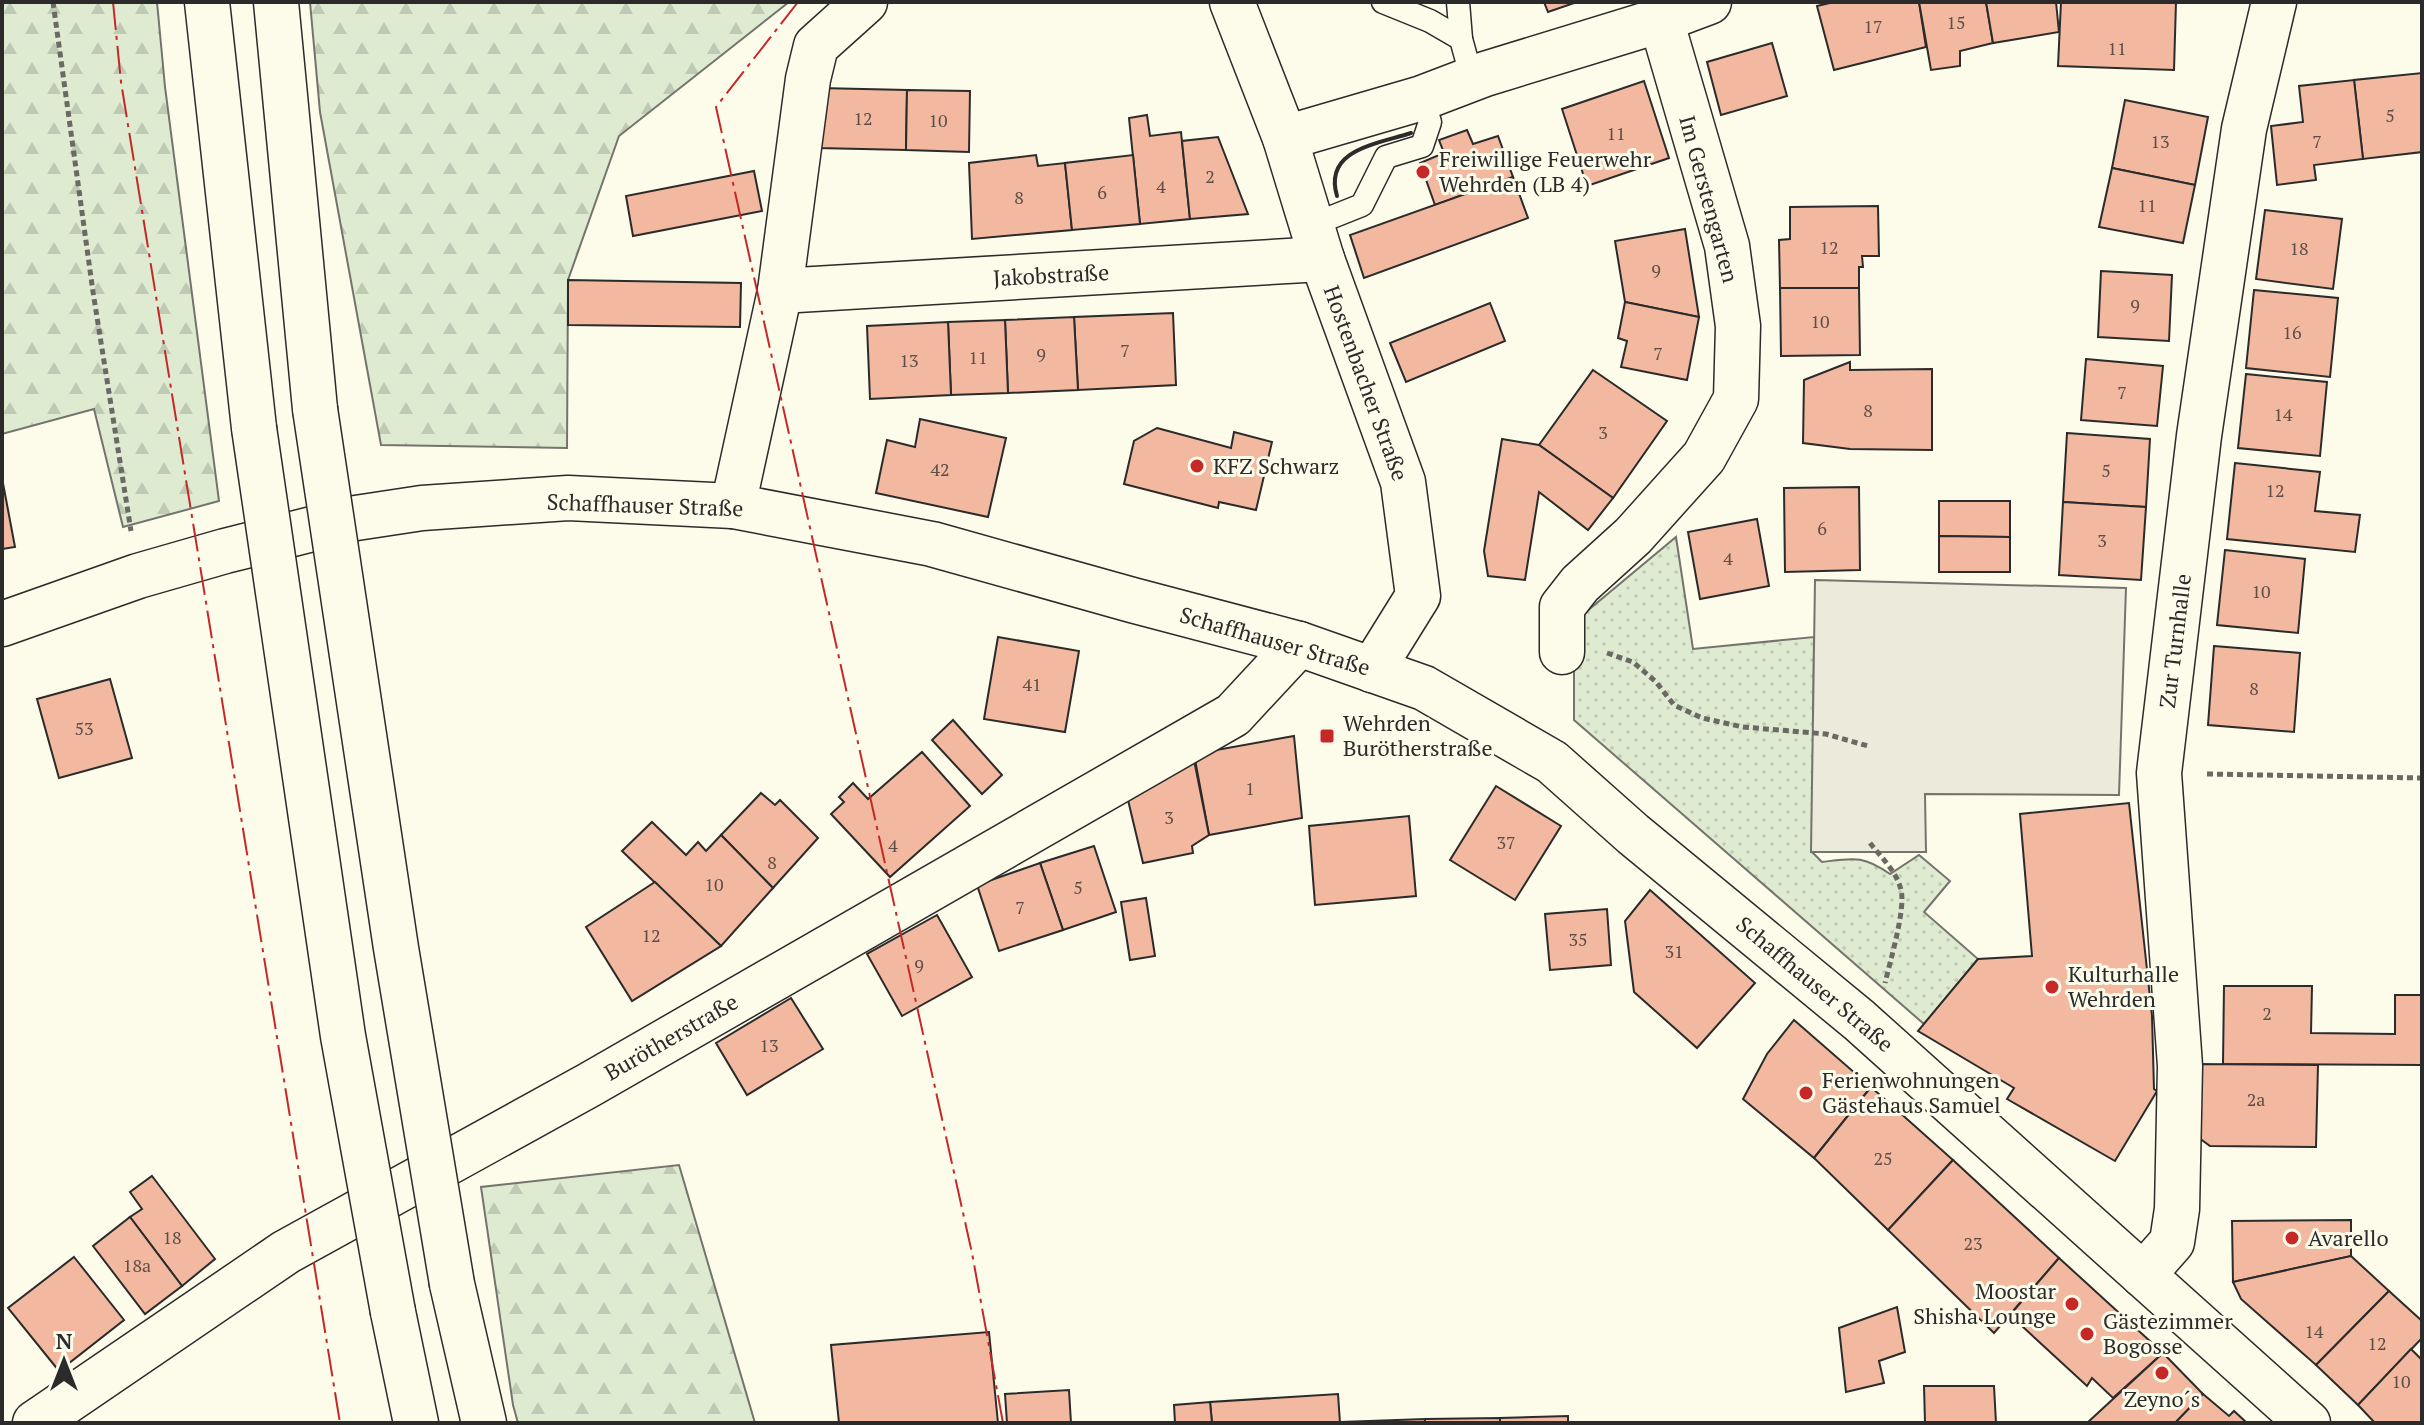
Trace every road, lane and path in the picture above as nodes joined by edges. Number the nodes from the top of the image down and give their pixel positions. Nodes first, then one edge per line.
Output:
1 (53, 2) edge
2 (207, 2) edge
3 (276, 2) edge
4 (865, 2) edge
5 (1232, 2) edge
6 (1383, 2) edge
7 (1458, 2) edge
8 (1709, 2) edge
9 (2274, 2) edge
10 (1661, 20) junction
11 (1466, 59) junction
12 (1422, 98) junction
13 (1285, 138) junction
14 (1317, 242) junction
15 (780, 291) junction
16 (733, 506) junction
17 (138, 576) junction
18 (2, 624) edge
19 (1299, 644) junction
20 (1562, 652) joint
21 (1372, 670) junction
22 (1868, 746) dead end
23 (2159, 773) junction
24 (2422, 778) edge
25 (1870, 843) dead end
26 (1897, 929) dead end
27 (2143, 1275) junction
28 (35, 1423) edge
29 (416, 1423) edge
30 (484, 1423) edge
31 (2308, 1423) edge

1 - 17 path
2 - 29 main road, bridge
3 - 30 main road, bridge
4 - 15 main road
5 - 13 main road, Hostenbacher Straße
6 - 11 lane
7 - 11 lane
8 - 10 main road
9 - 23 main road, Zur Turnhalle
10 - 11 main road
10 - 20 main road, Im Gerstengarten
11 - 12 main road
12 - 13 main road
12 - 14 lane
13 - 14 main road, Hostenbacher Straße
14 - 15 main road, Jakobstraße
14 - 21 main road, Hostenbacher Straße
15 - 16 main road
16 - 17 main road, Schaffhauser Straße
16 - 19 main road, Schaffhauser Straße
17 - 18 main road, Schaffhauser Straße
19 - 21 main road, Schaffhauser Straße
19 - 28 main road, Burötherstraße
20 - 22 path
21 - 27 main road, Schaffhauser Straße
23 - 24 path
23 - 27 main road, Zur Turnhalle
25 - 26 path
27 - 31 main road, Schaffhauser Straße

